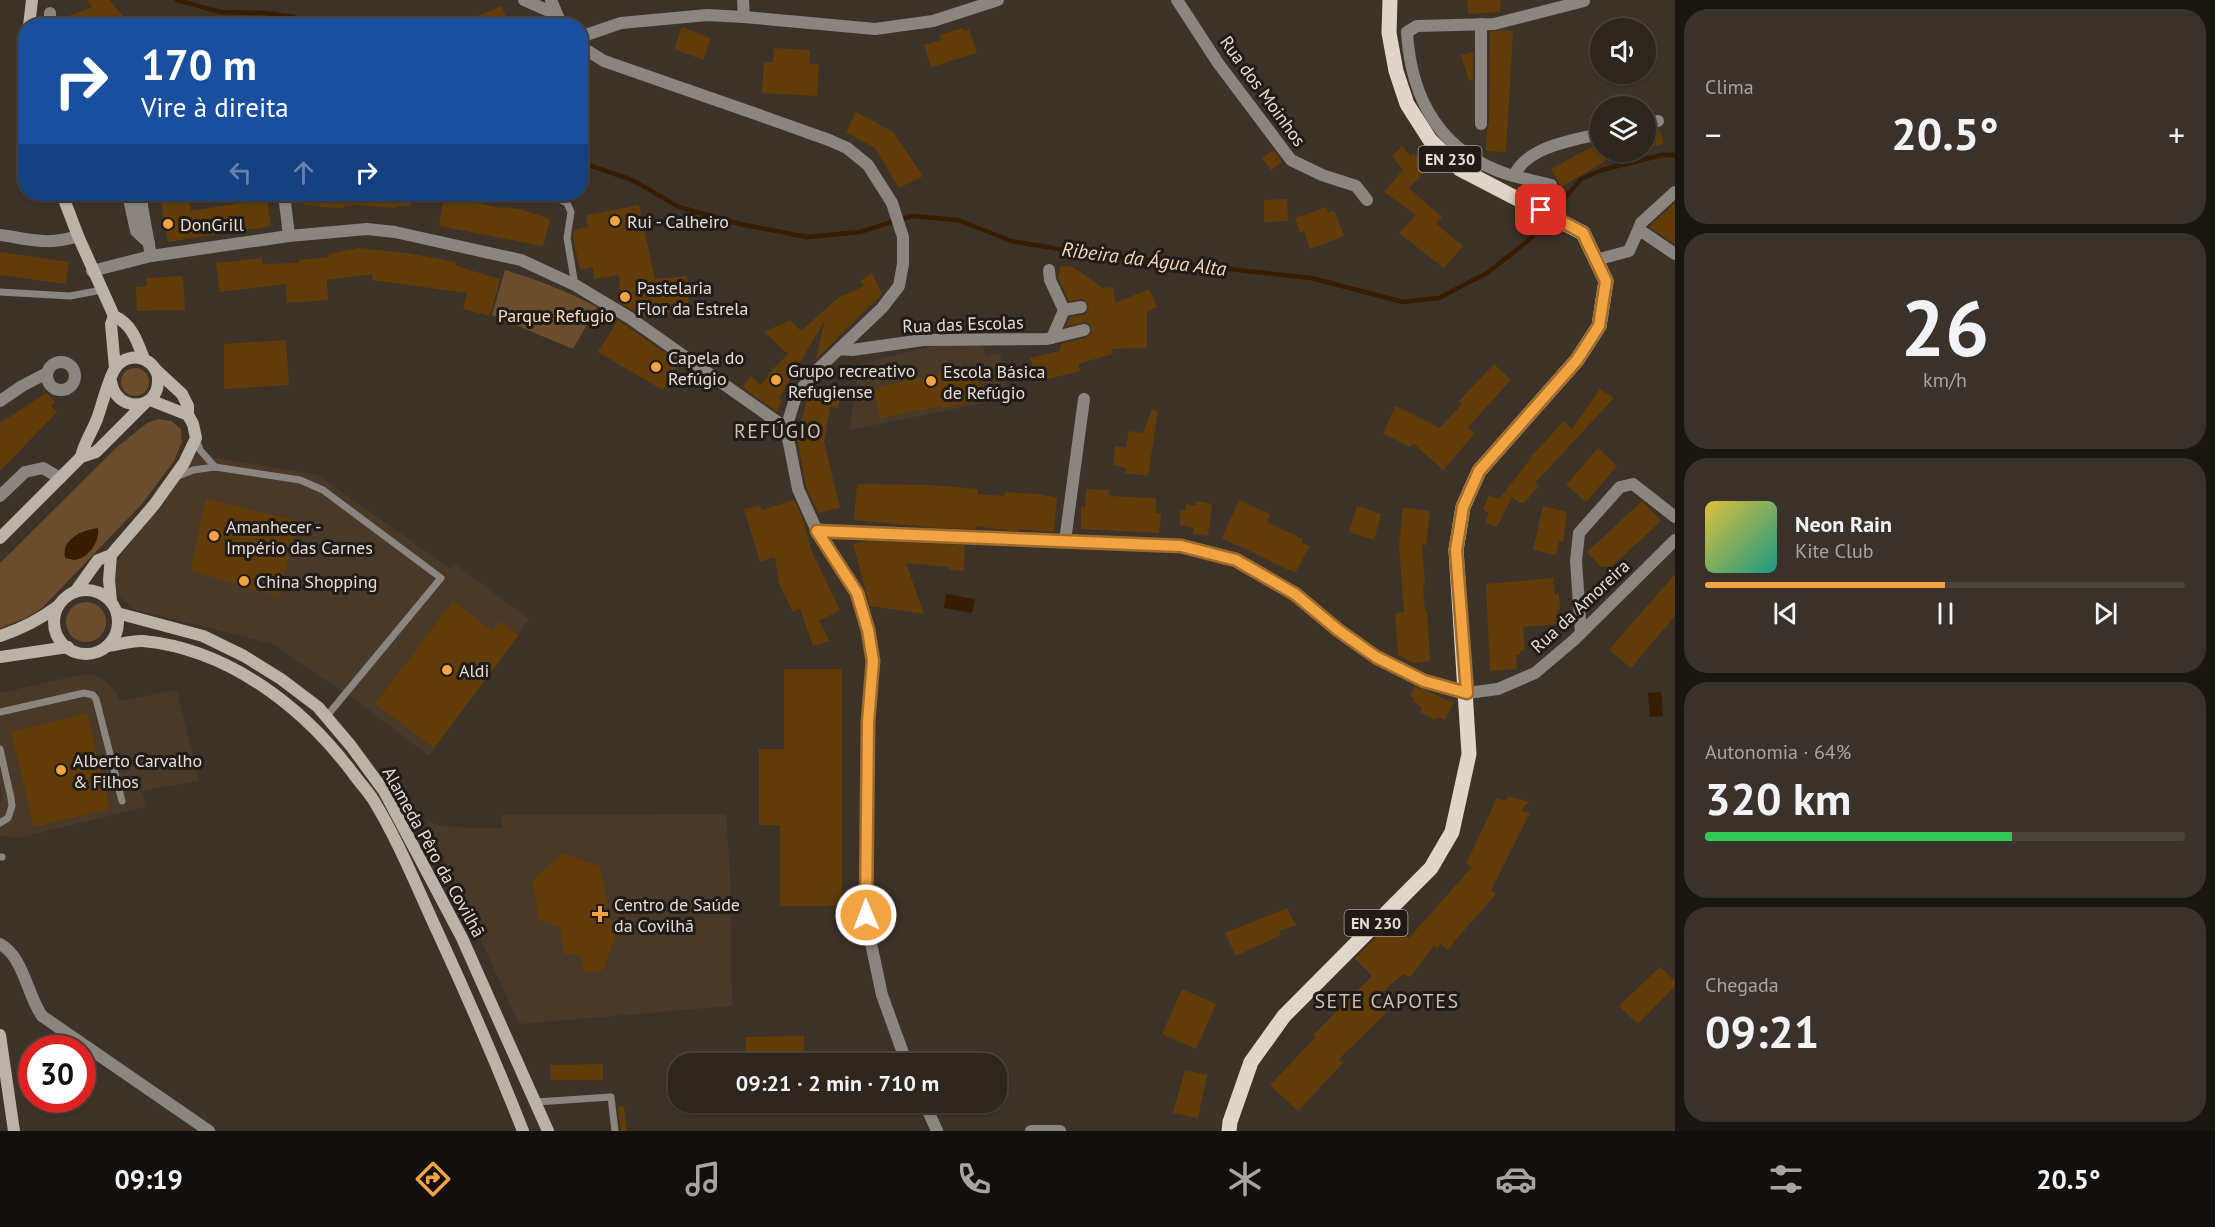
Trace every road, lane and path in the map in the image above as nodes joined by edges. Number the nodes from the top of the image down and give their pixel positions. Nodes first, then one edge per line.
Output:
1 (32, 0) edge
2 (524, 0) edge
3 (551, 0) edge
4 (743, 0) edge
5 (998, 0) edge
6 (1177, 0) edge
7 (1390, 0) edge
8 (1584, 1) edge
9 (556, 14) junction
10 (744, 17) junction
11 (30, 18) edge
12 (558, 18) edge
13 (1481, 24) junction
14 (588, 34) edge
15 (588, 51) edge
16 (1481, 124) dead end
17 (1590, 137) edge
18 (1514, 176) junction
19 (1675, 192) edge
20 (1367, 200) dead end
21 (65, 201) edge
22 (130, 201) edge
23 (143, 201) edge
24 (285, 201) edge
25 (563, 201) edge
26 (1539, 208) junction
27 (1637, 233) junction
28 (0, 235) edge
29 (78, 236) junction
30 (289, 236) junction
31 (149, 243) junction
32 (1675, 254) edge
33 (151, 256) junction
34 (1596, 260) junction
35 (1048, 270) dead end
36 (92, 271) junction
37 (575, 285) junction
38 (102, 291) junction
39 (0, 292) edge
40 (1081, 307) dead end
41 (1064, 310) junction
42 (114, 316) junction
43 (1084, 330) dead end
44 (1052, 338) junction
45 (839, 349) junction
46 (144, 359) junction
47 (115, 368) junction
48 (155, 369) junction
49 (47, 373) dead end
50 (111, 381) junction
51 (1084, 399) dead end
52 (0, 401) edge
53 (147, 401) junction
54 (188, 415) junction
55 (786, 428) junction
56 (196, 438) junction
57 (81, 457) junction
58 (216, 467) junction
59 (60, 478) junction
60 (175, 478) junction
61 (0, 496) edge
62 (1675, 517) edge
63 (817, 531) junction
64 (0, 538) edge
65 (1675, 540) edge
66 (1065, 541) junction
67 (111, 555) junction
68 (75, 592) junction
69 (111, 601) junction
70 (58, 606) junction
71 (117, 613) junction
72 (1581, 633) junction
73 (0, 636) edge
74 (107, 646) junction
75 (68, 647) junction
76 (0, 657) edge
77 (1467, 693) junction
78 (0, 712) edge
79 (326, 717) junction
80 (0, 749) edge
81 (122, 801) dead end
82 (0, 824) edge
83 (0, 944) edge
84 (0, 1035) edge
85 (903, 1053) edge
86 (536, 1102) junction
87 (929, 1113) edge
88 (14, 1131) edge
89 (209, 1131) edge
90 (524, 1131) edge
91 (548, 1131) edge
92 (615, 1131) edge
93 (937, 1131) edge
94 (1031, 1131) edge
95 (1060, 1131) edge
96 (1229, 1131) edge

1 - 11 main road
2 - 9 street
3 - 9 street
4 - 10 street
5 - 10 street
6 - 20 street, Rua dos Moinhos
7 - 26 main road, EN 230
8 - 13 street
9 - 12 street
10 - 14 street
13 - 16 street
13 - 18 street
15 - 45 street
17 - 18 street
18 - 26 street
19 - 27 street
21 - 29 main road
22 - 31 street
23 - 31 street
24 - 30 street
25 - 37 lane
26 - 34 main road, EN 230
27 - 32 street
27 - 34 street
28 - 29 street
29 - 36 main road
30 - 33 street
30 - 37 street
31 - 33 street
33 - 36 street
34 - 77 main road, EN 230
35 - 41 street
36 - 38 main road
37 - 55 street
38 - 39 lane
38 - 42 main road
40 - 41 street
41 - 44 street
42 - 46 main road
42 - 47 main road
43 - 44 street, Rua das Escolas
44 - 45 street, Rua das Escolas
45 - 55 street
46 - 47 main road
46 - 48 main road
47 - 50 main road
48 - 53 main road
48 - 54 main road
49 - 52 street
50 - 53 main road
50 - 57 main road
51 - 66 street
53 - 54 main road
53 - 57 main road
54 - 56 main road
55 - 63 street
56 - 58 lane
56 - 60 main road
57 - 59 main road
58 - 60 lane
58 - 79 lane
59 - 61 street
59 - 64 main road
60 - 67 main road
62 - 72 street
63 - 66 street
63 - 85 street
65 - 72 street, Rua da Amoreira
66 - 77 street
67 - 68 main road
67 - 69 main road
68 - 69 main road
68 - 70 main road
69 - 71 main road
70 - 73 main road
70 - 75 main road
71 - 74 main road
71 - 79 main road, Alameda Pêro da Covilhã
72 - 77 street, Rua da Amoreira
74 - 75 main road, Alameda Pêro da Covilhã
74 - 90 main road, Alameda Pêro da Covilhã
75 - 76 main road, Alameda Pêro da Covilhã
77 - 96 main road, EN 230
78 - 81 lane
79 - 86 main road, Alameda Pêro da Covilhã
80 - 82 lane
83 - 89 street
84 - 88 main road
86 - 91 main road, Alameda Pêro da Covilhã
86 - 92 lane
87 - 93 street
94 - 95 street

